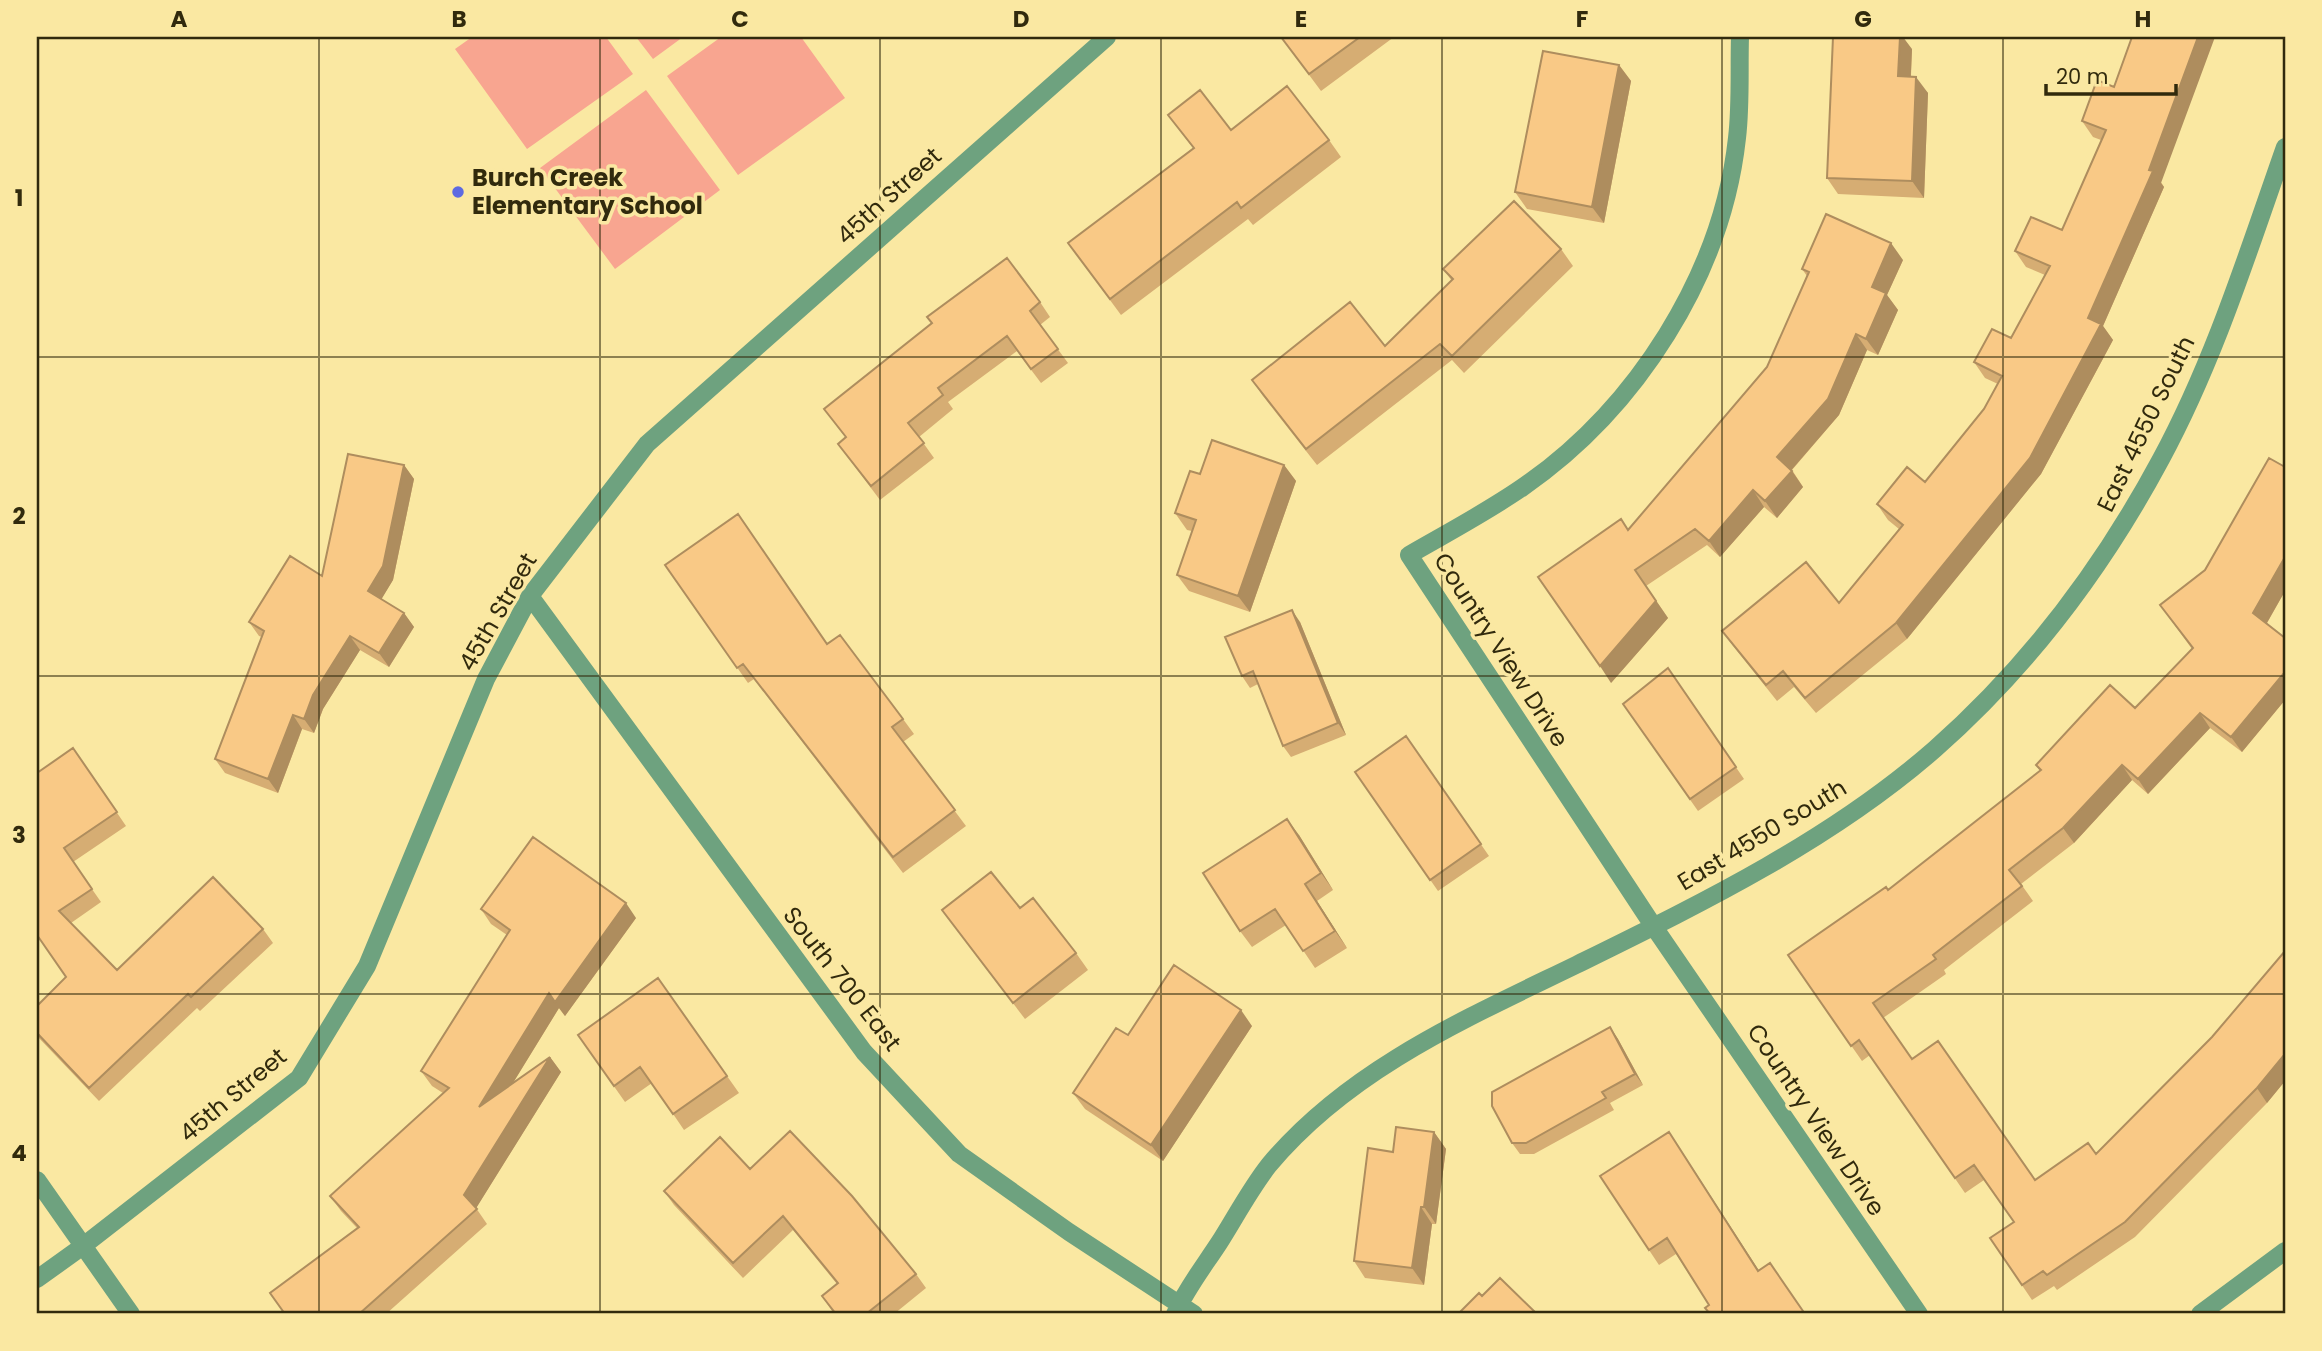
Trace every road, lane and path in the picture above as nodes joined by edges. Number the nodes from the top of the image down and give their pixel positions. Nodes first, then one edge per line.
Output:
1 (1107, 37) edge
2 (1740, 37) edge
3 (2285, 147) edge
4 (530, 596) junction
5 (1654, 927) junction
6 (37, 1180) edge
7 (83, 1246) junction
8 (2285, 1251) edge
9 (37, 1279) edge
10 (1182, 1311) edge
11 (131, 1314) edge
12 (1919, 1314) edge
13 (2200, 1314) edge

1 - 4 street, 45th Street
2 - 5 street, Country View Drive
3 - 5 street, East 4550 South
4 - 7 street, 45th Street
4 - 10 street, South 700 East
5 - 10 street, East 4550 South
5 - 12 street, Country View Drive
6 - 7 street
7 - 9 street, 45th Street
7 - 11 street
8 - 13 street

